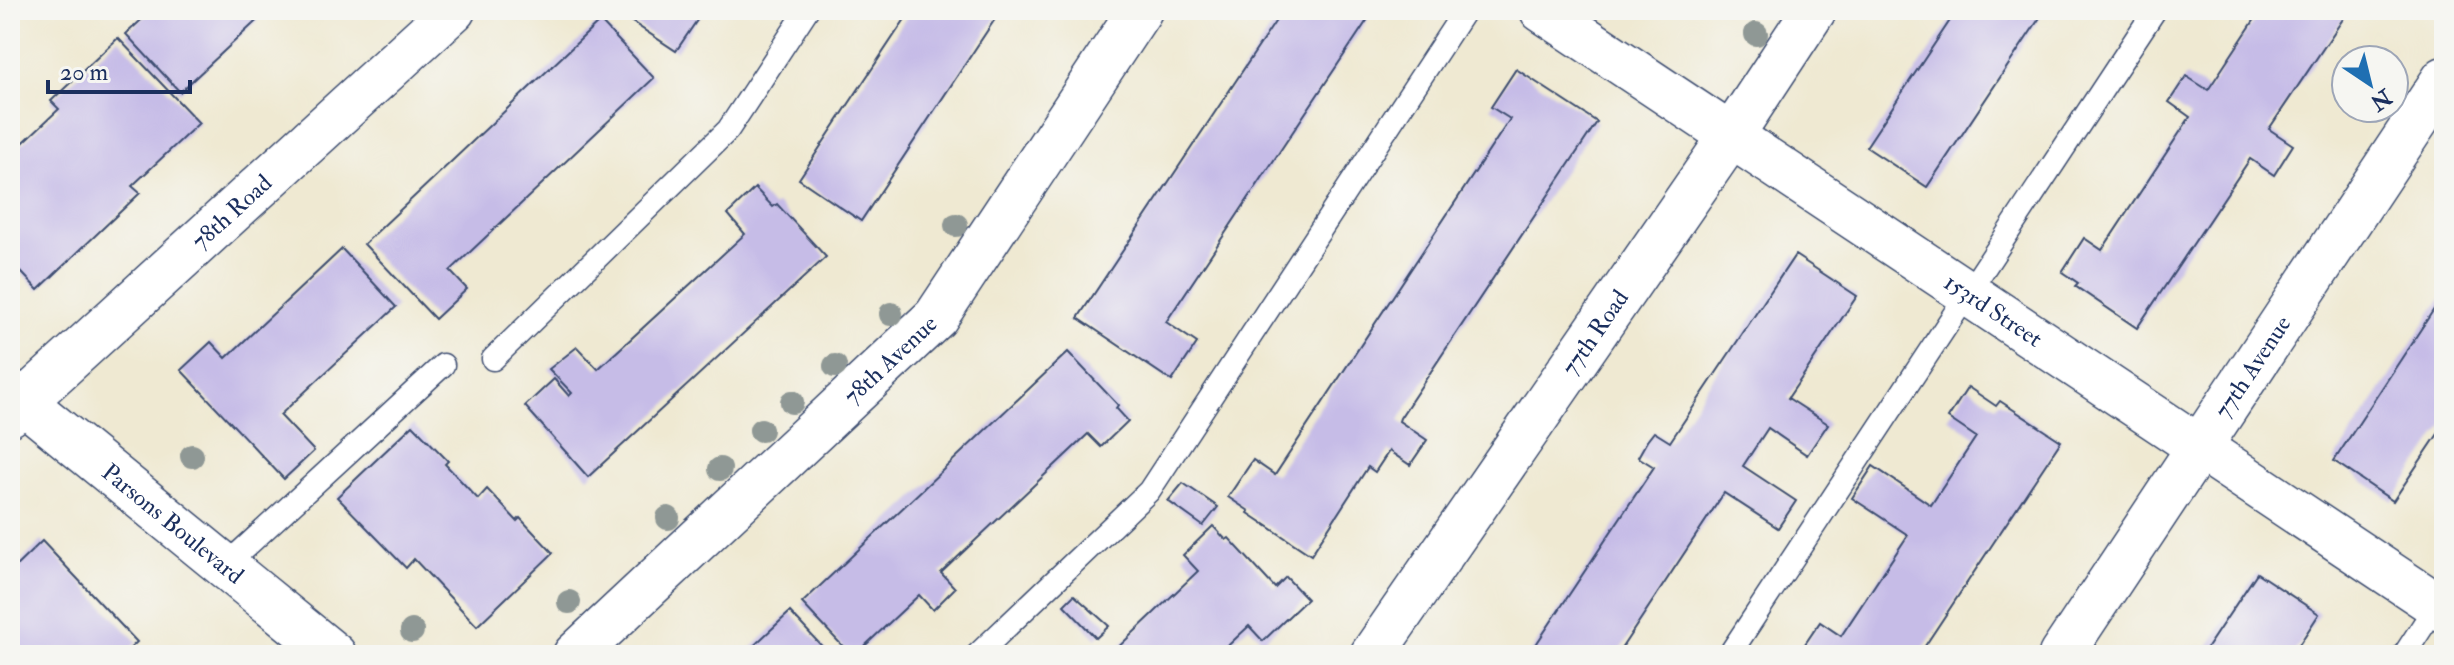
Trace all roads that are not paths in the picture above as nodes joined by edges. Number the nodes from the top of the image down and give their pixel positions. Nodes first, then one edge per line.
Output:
1 (453, 10) edge
2 (807, 10) edge
3 (1140, 10) edge
4 (1465, 10) edge
5 (1542, 10) edge
6 (1814, 10) edge
7 (2155, 10) edge
8 (2444, 79) edge
9 (1731, 136) junction
10 (1968, 294) junction
11 (493, 359) dead end
12 (443, 365) dead end
13 (14, 403) edge
14 (2199, 448) junction
15 (225, 566) junction
16 (2442, 603) edge
17 (334, 655) edge
18 (575, 655) edge
19 (977, 655) edge
20 (1372, 655) edge
21 (1729, 655) edge
22 (2061, 655) edge
23 (2404, 655) edge

1 - 13 street, 78th Road
2 - 11 lane
3 - 18 street, 78th Avenue
4 - 19 lane
5 - 9 street, 153rd Street
6 - 9 street, 77th Road
7 - 10 lane
8 - 14 street, 77th Avenue
9 - 10 street, 153rd Street
9 - 20 street, 77th Road
10 - 14 street, 153rd Street
10 - 21 lane
12 - 15 lane
13 - 15 street, Parsons Boulevard
14 - 16 street, 153rd Street
14 - 22 street, 77th Avenue
15 - 17 street, Parsons Boulevard
16 - 23 lane

